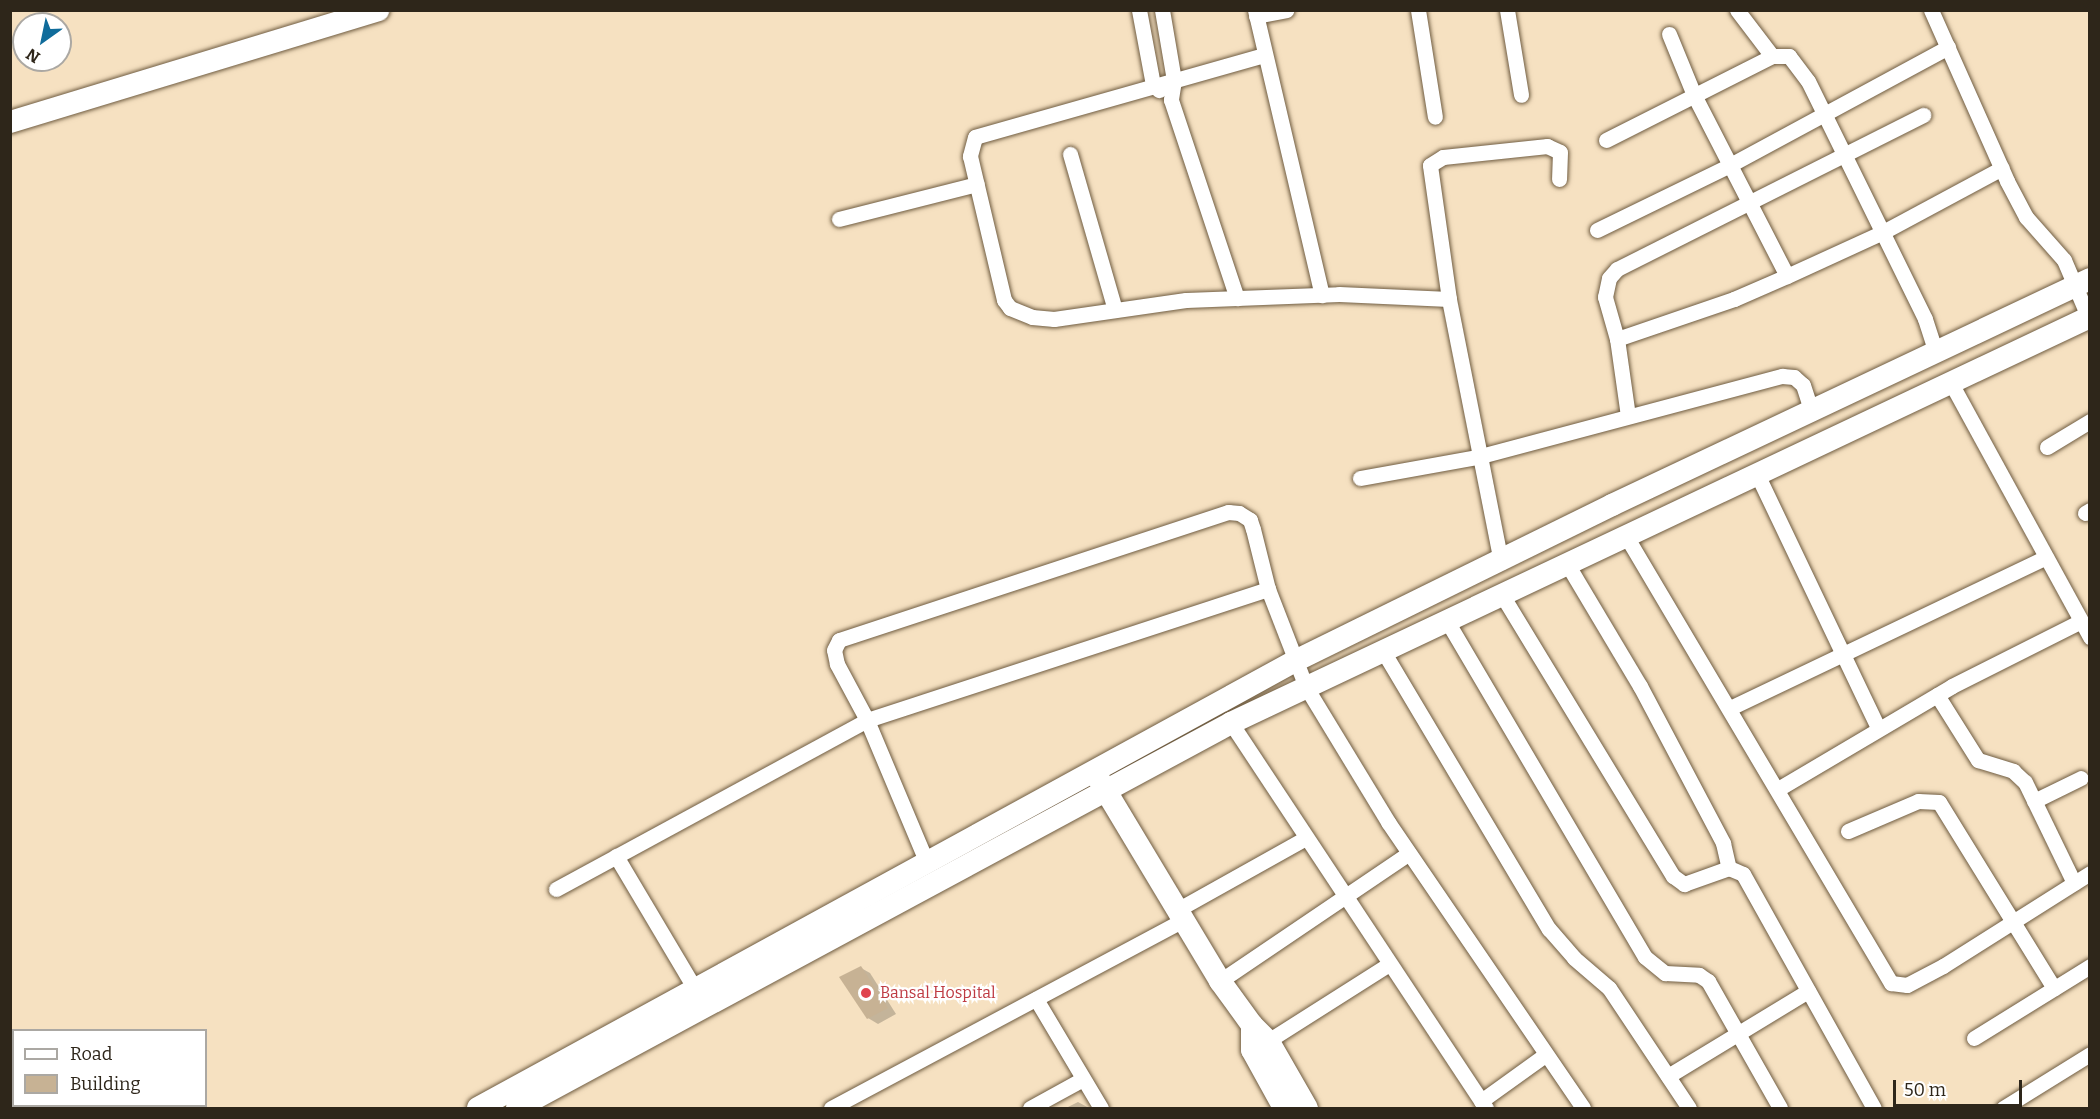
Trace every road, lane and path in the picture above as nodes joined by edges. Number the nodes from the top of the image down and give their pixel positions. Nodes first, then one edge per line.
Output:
1 (378, 10) edge
2 (1139, 10) edge
3 (1162, 10) edge
4 (1286, 10) edge
5 (1418, 10) edge
6 (1507, 10) edge
7 (1737, 10) edge
8 (1931, 10) edge
9 (1255, 13) edge
10 (1669, 34) dead end
11 (1948, 47) junction
12 (1264, 55) junction
13 (1772, 56) junction
14 (1174, 80) junction
15 (1153, 86) junction
16 (1521, 94) dead end
17 (1694, 95) junction
18 (1171, 100) junction
19 (1824, 113) junction
20 (1923, 115) dead end
21 (1435, 117) dead end
22 (10, 123) edge
23 (1606, 140) dead end
24 (1844, 153) junction
25 (1070, 154) dead end
26 (1730, 165) junction
27 (2002, 168) junction
28 (1559, 179) dead end
29 (977, 184) junction
30 (1749, 201) junction
31 (839, 219) dead end
32 (1597, 230) dead end
33 (1881, 233) junction
34 (1787, 276) junction
35 (2081, 283) edge
36 (1322, 295) junction
37 (1237, 298) junction
38 (1450, 305) junction
39 (1115, 310) junction
40 (2089, 319) edge
41 (1617, 339) junction
42 (1936, 351) junction
43 (1951, 383) junction
44 (1811, 410) junction
45 (1628, 416) junction
46 (2090, 421) edge
47 (2047, 447) dead end
48 (1478, 457) junction
49 (1757, 474) junction
50 (1360, 478) dead end
51 (1626, 536) junction
52 (2046, 557) junction
53 (1501, 561) junction
54 (1566, 562) junction
55 (1268, 589) junction
56 (1502, 595) junction
57 (1447, 621) junction
58 (2081, 621) junction
59 (2090, 637) edge
60 (1383, 651) junction
61 (1844, 654) junction
62 (1295, 661) junction
63 (1306, 687) junction
64 (1937, 695) junction
65 (1730, 708) junction
66 (867, 720) junction
67 (1231, 723) junction
68 (1878, 728) junction
69 (2081, 778) dead end
70 (1099, 779) junction
71 (1778, 789) junction
72 (2034, 801) junction
73 (1848, 831) dead end
74 (1306, 838) junction
75 (1409, 853) junction
76 (616, 856) junction
77 (927, 863) junction
78 (1729, 868) junction
79 (2090, 873) edge
80 (2074, 883) junction
81 (556, 888) dead end
82 (1346, 897) junction
83 (1180, 915) junction
84 (2012, 923) junction
85 (1389, 964) junction
86 (2090, 966) edge
87 (1220, 981) junction
88 (2054, 988) junction
89 (696, 991) junction
90 (1808, 991) junction
91 (1036, 999) junction
92 (1739, 1033) junction
93 (1974, 1038) dead end
94 (1261, 1046) junction
95 (2090, 1054) edge
96 (1545, 1055) junction
97 (1668, 1076) junction
98 (1083, 1079) junction
99 (1483, 1105) edge
100 (521, 1107) edge
101 (478, 1108) edge
102 (831, 1108) edge
103 (1030, 1108) edge
104 (1101, 1108) edge
105 (1284, 1108) edge
106 (1307, 1108) edge
107 (1583, 1108) edge
108 (1689, 1108) edge
109 (1780, 1108) edge
110 (1874, 1108) edge
111 (2005, 1108) edge

1 - 22 main road
2 - 15 street
3 - 14 street
4 - 9 street
5 - 21 street
6 - 16 street
7 - 13 street
8 - 11 street
9 - 12 street
10 - 17 street
11 - 19 street
11 - 27 street
12 - 14 street
12 - 36 street
13 - 17 street
13 - 19 street
14 - 15 street
14 - 18 street
15 - 18 street
15 - 29 street
17 - 23 street
17 - 26 street
18 - 37 street
19 - 24 street
19 - 26 street
20 - 24 street
24 - 30 street
24 - 33 street
25 - 39 street
26 - 30 street
26 - 32 street
27 - 33 street
27 - 35 street
28 - 38 street
29 - 31 street
29 - 39 street
30 - 34 street
30 - 41 street
33 - 34 street
33 - 42 street
34 - 41 street
35 - 40 street
35 - 42 main road
36 - 37 street
36 - 38 street
37 - 39 street
38 - 48 street
40 - 43 main road
41 - 45 street
42 - 44 main road
43 - 49 main road
43 - 52 street
44 - 45 street
44 - 53 main road
45 - 48 street
46 - 47 street
48 - 50 street
48 - 53 street
49 - 51 main road
49 - 61 street
51 - 54 main road
51 - 65 street
52 - 58 street
52 - 61 street
53 - 62 main road
54 - 56 main road
54 - 78 street
55 - 62 street
55 - 66 street
55 - 66 street
56 - 57 main road
56 - 78 street
57 - 60 main road
57 - 92 street
58 - 59 street
58 - 64 street
60 - 63 main road
60 - 97 street
61 - 65 street
61 - 68 street
62 - 63 street
62 - 70 main road
63 - 67 main road
63 - 75 street
64 - 68 street
64 - 72 street
65 - 71 street
66 - 76 street
66 - 77 street
67 - 70 main road
67 - 74 street
68 - 71 street
69 - 72 street
70 - 77 main road
70 - 83 main road
70 - 100 main road
71 - 84 street
72 - 80 street
73 - 84 street
74 - 82 street
74 - 83 street
75 - 82 street
75 - 96 street
76 - 81 street
76 - 89 street
77 - 89 main road
78 - 90 street
79 - 80 street
80 - 84 street
82 - 85 street
82 - 87 street
83 - 87 main road
83 - 91 street
84 - 88 street
85 - 94 street
85 - 99 street
86 - 88 street
87 - 94 main road
88 - 93 street
89 - 101 main road
90 - 92 street
90 - 110 street
91 - 98 street
91 - 102 street
92 - 97 street
92 - 109 street
94 - 105 main road
94 - 106 main road
95 - 111 street
96 - 99 street
96 - 107 street
97 - 108 street
98 - 103 street
98 - 104 street

